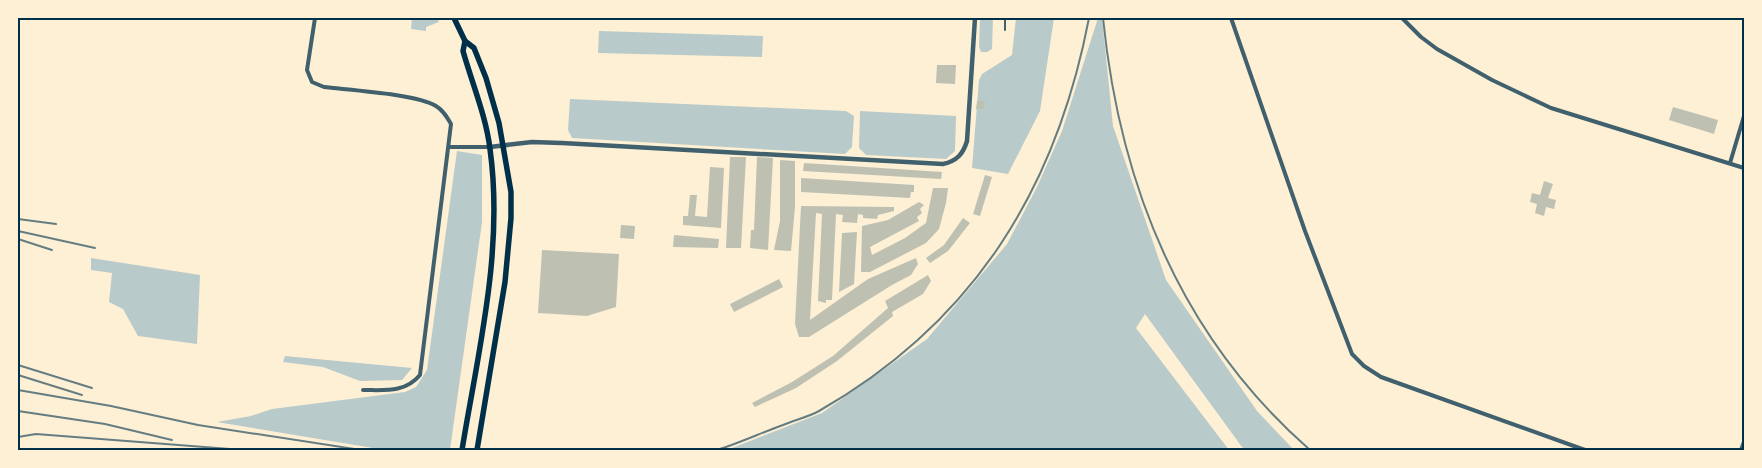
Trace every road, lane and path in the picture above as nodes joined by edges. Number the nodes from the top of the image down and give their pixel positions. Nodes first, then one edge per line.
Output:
1 (315, 18) edge
2 (454, 18) edge
3 (975, 18) edge
4 (1005, 18) edge
5 (1231, 18) edge
6 (1402, 18) edge
7 (1005, 30) dead end
8 (465, 41) junction
9 (1744, 116) edge
10 (503, 145) junction
11 (449, 147) junction
12 (490, 147) junction
13 (1730, 163) junction
14 (1744, 168) edge
15 (364, 390) dead end
16 (1744, 442) edge
17 (462, 450) edge
18 (477, 450) edge
19 (1585, 450) edge
20 (1741, 450) edge

1 - 11 street
2 - 8 main road
3 - 10 street
4 - 7 lane
5 - 19 street
6 - 13 street
8 - 10 main road
8 - 12 main road
9 - 13 street
10 - 12 street
10 - 18 main road
11 - 12 street
11 - 15 street
12 - 17 main road
13 - 14 street
16 - 20 street

